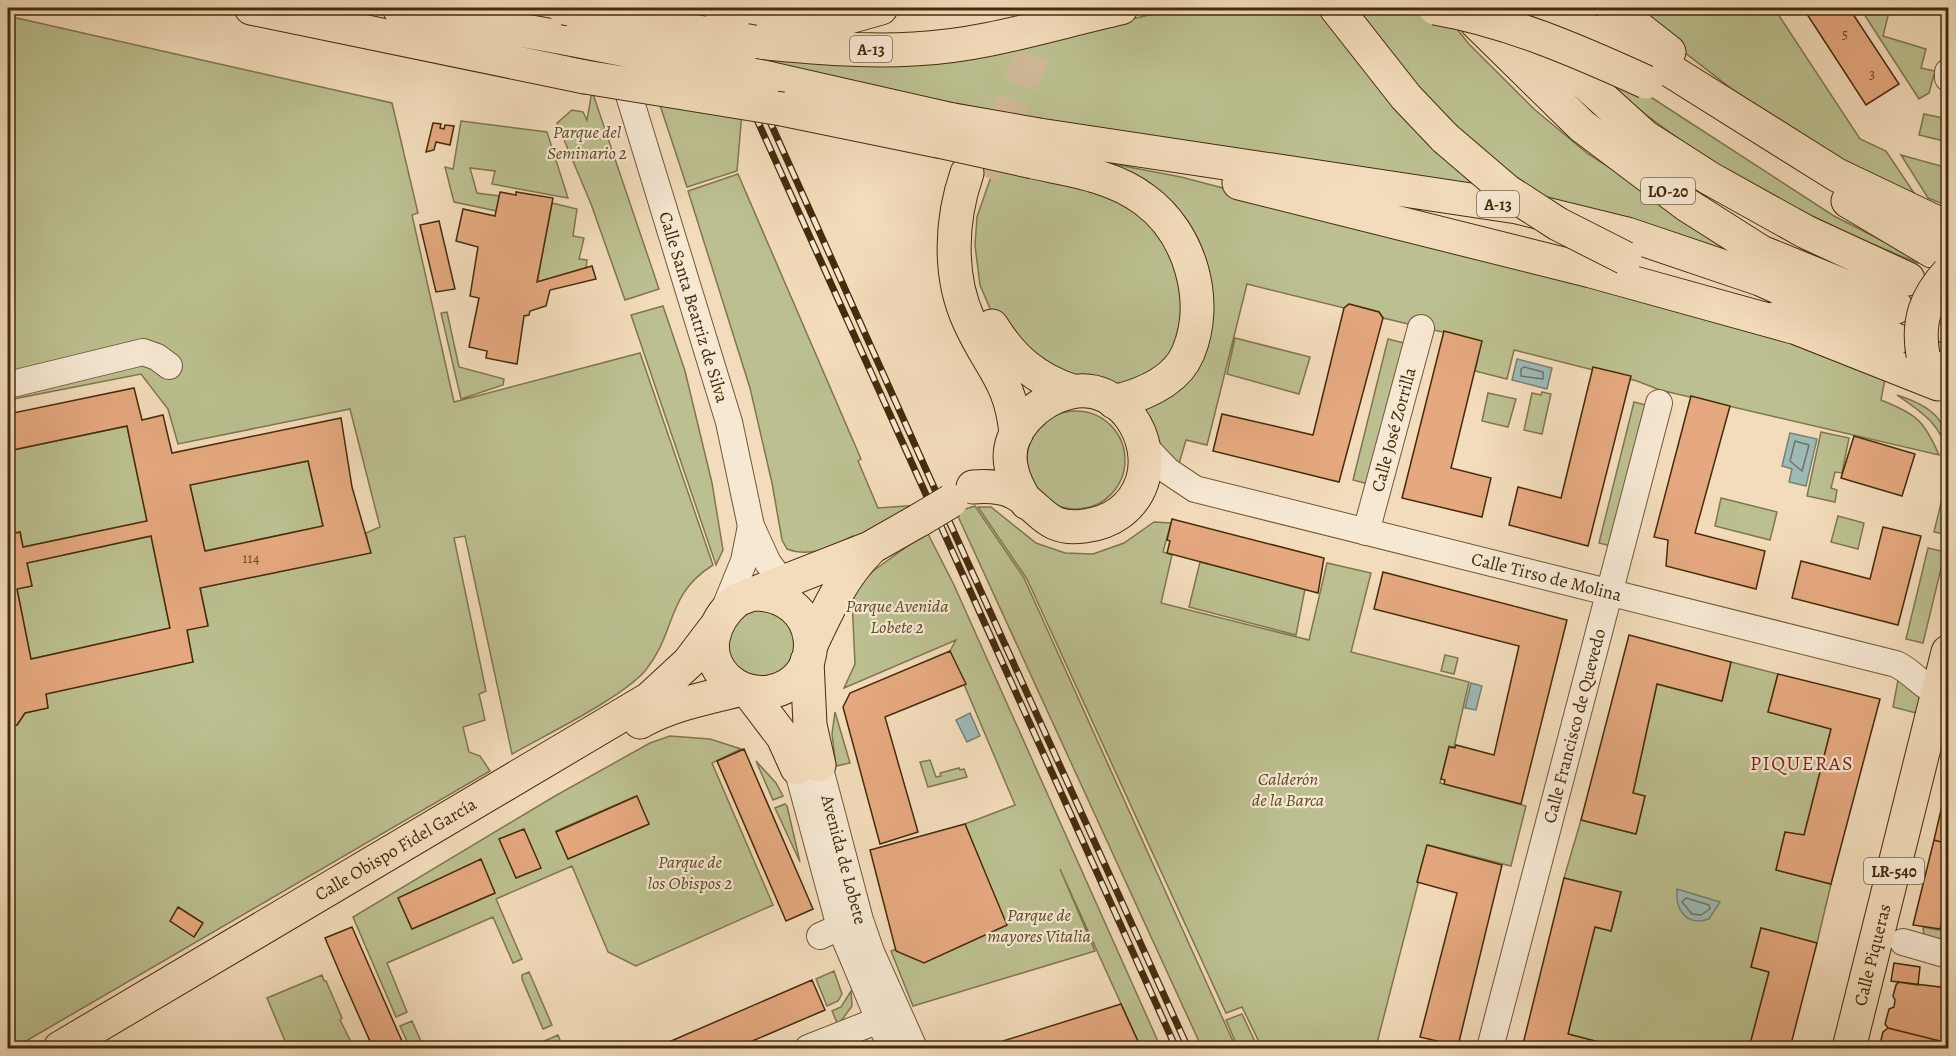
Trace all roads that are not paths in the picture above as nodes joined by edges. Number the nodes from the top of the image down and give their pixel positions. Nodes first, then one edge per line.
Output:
1 (251, 8) edge
2 (399, 8) edge
3 (564, 8) edge
4 (881, 8) edge
5 (1121, 8) edge
6 (1336, 8) edge
7 (1435, 8) edge
8 (1515, 8) edge
9 (1613, 8) edge
10 (729, 9) edge
11 (1476, 22) dead end
12 (1540, 42) dead end
13 (1649, 71) junction
14 (1948, 72) edge
15 (1948, 78) edge
16 (628, 92) dead end
17 (946, 130) junction
18 (1767, 133) junction
19 (1084, 141) junction
20 (1036, 148) junction
21 (1944, 285) edge
22 (1793, 327) junction
23 (1421, 328) dead end
24 (1894, 339) dead end
25 (169, 366) dead end
26 (1944, 375) edge
27 (8, 384) edge
28 (1072, 391) junction
29 (1114, 402) junction
30 (1659, 403) dead end
31 (1013, 443) junction
32 (1145, 447) junction
33 (1195, 489) junction
34 (962, 494) junction
35 (1135, 497) junction
36 (1027, 503) junction
37 (751, 526) junction
38 (1366, 532) junction
39 (870, 549) junction
40 (1611, 593) junction
41 (789, 594) junction
42 (719, 620) junction
43 (809, 653) junction
44 (1948, 655) edge
45 (1896, 664) junction
46 (745, 690) junction
47 (1939, 693) junction
48 (808, 766) junction
49 (1904, 942) dead end
50 (1948, 955) edge
51 (879, 1020) junction
52 (82, 1048) edge
53 (808, 1048) edge
54 (891, 1048) edge
55 (914, 1048) edge
56 (1490, 1048) edge
57 (1849, 1048) edge

1 - 17 main road, bridge
2 - 17 main road, A-13, bridge
3 - 5 main road, A-13, bridge
4 - 10 main road
6 - 22 main road, bridge
7 - 13 main road, bridge
8 - 13 main road
9 - 18 main road
11 - 12 main road, LO-20
13 - 18 main road
13 - 21 main road
14 - 15 street
16 - 37 street, Calle Santa Beatriz de Silva
17 - 20 main road, A-13, bridge
18 - 21 main road
19 - 20 main road, A-13
19 - 22 main road
19 - 24 main road, A-13
20 - 29 main road
21 - 26 main road, bridge
22 - 26 main road
23 - 38 street, Calle José Zorrilla
25 - 27 street
28 - 29 main road, Calle Tirso de Molina
28 - 31 main road
28 - 31 main road, Calle Tirso de Molina
29 - 32 main road, Calle Tirso de Molina
30 - 40 street, Calle Francisco de Quevedo
31 - 34 main road
31 - 36 main road, Calle Tirso de Molina
32 - 33 street, Calle Tirso de Molina
32 - 35 main road, Calle Tirso de Molina
33 - 35 street, Calle Tirso de Molina
33 - 38 street, Calle Tirso de Molina
34 - 36 main road, Calle Tirso de Molina
34 - 39 main road, bridge
35 - 36 main road, Calle Tirso de Molina
37 - 41 street, Calle Santa Beatriz de Silva
37 - 42 street, Calle Santa Beatriz de Silva
38 - 40 street, Calle Tirso de Molina
39 - 41 main road
39 - 43 main road
40 - 45 street, Calle Tirso de Molina
40 - 56 street, Calle Francisco de Quevedo
41 - 42 main road
41 - 43 main road
42 - 46 main road
42 - 52 main road, Calle Obispo Fidel García
43 - 46 main road
43 - 48 main road, Avenida de Lobete
44 - 45 street, Calle Tirso de Molina
44 - 47 main road, Calle Piqueras / LR-540
45 - 47 street, Calle Tirso de Molina
46 - 48 main road, Avenida de Lobete
46 - 52 main road, Calle Obispo Fidel García
47 - 57 main road, Calle Piqueras / LR-540
48 - 51 street, Avenida de Lobete
48 - 55 street, Avenida de Lobete
49 - 50 street
51 - 53 street
51 - 54 street, Avenida de Lobete

